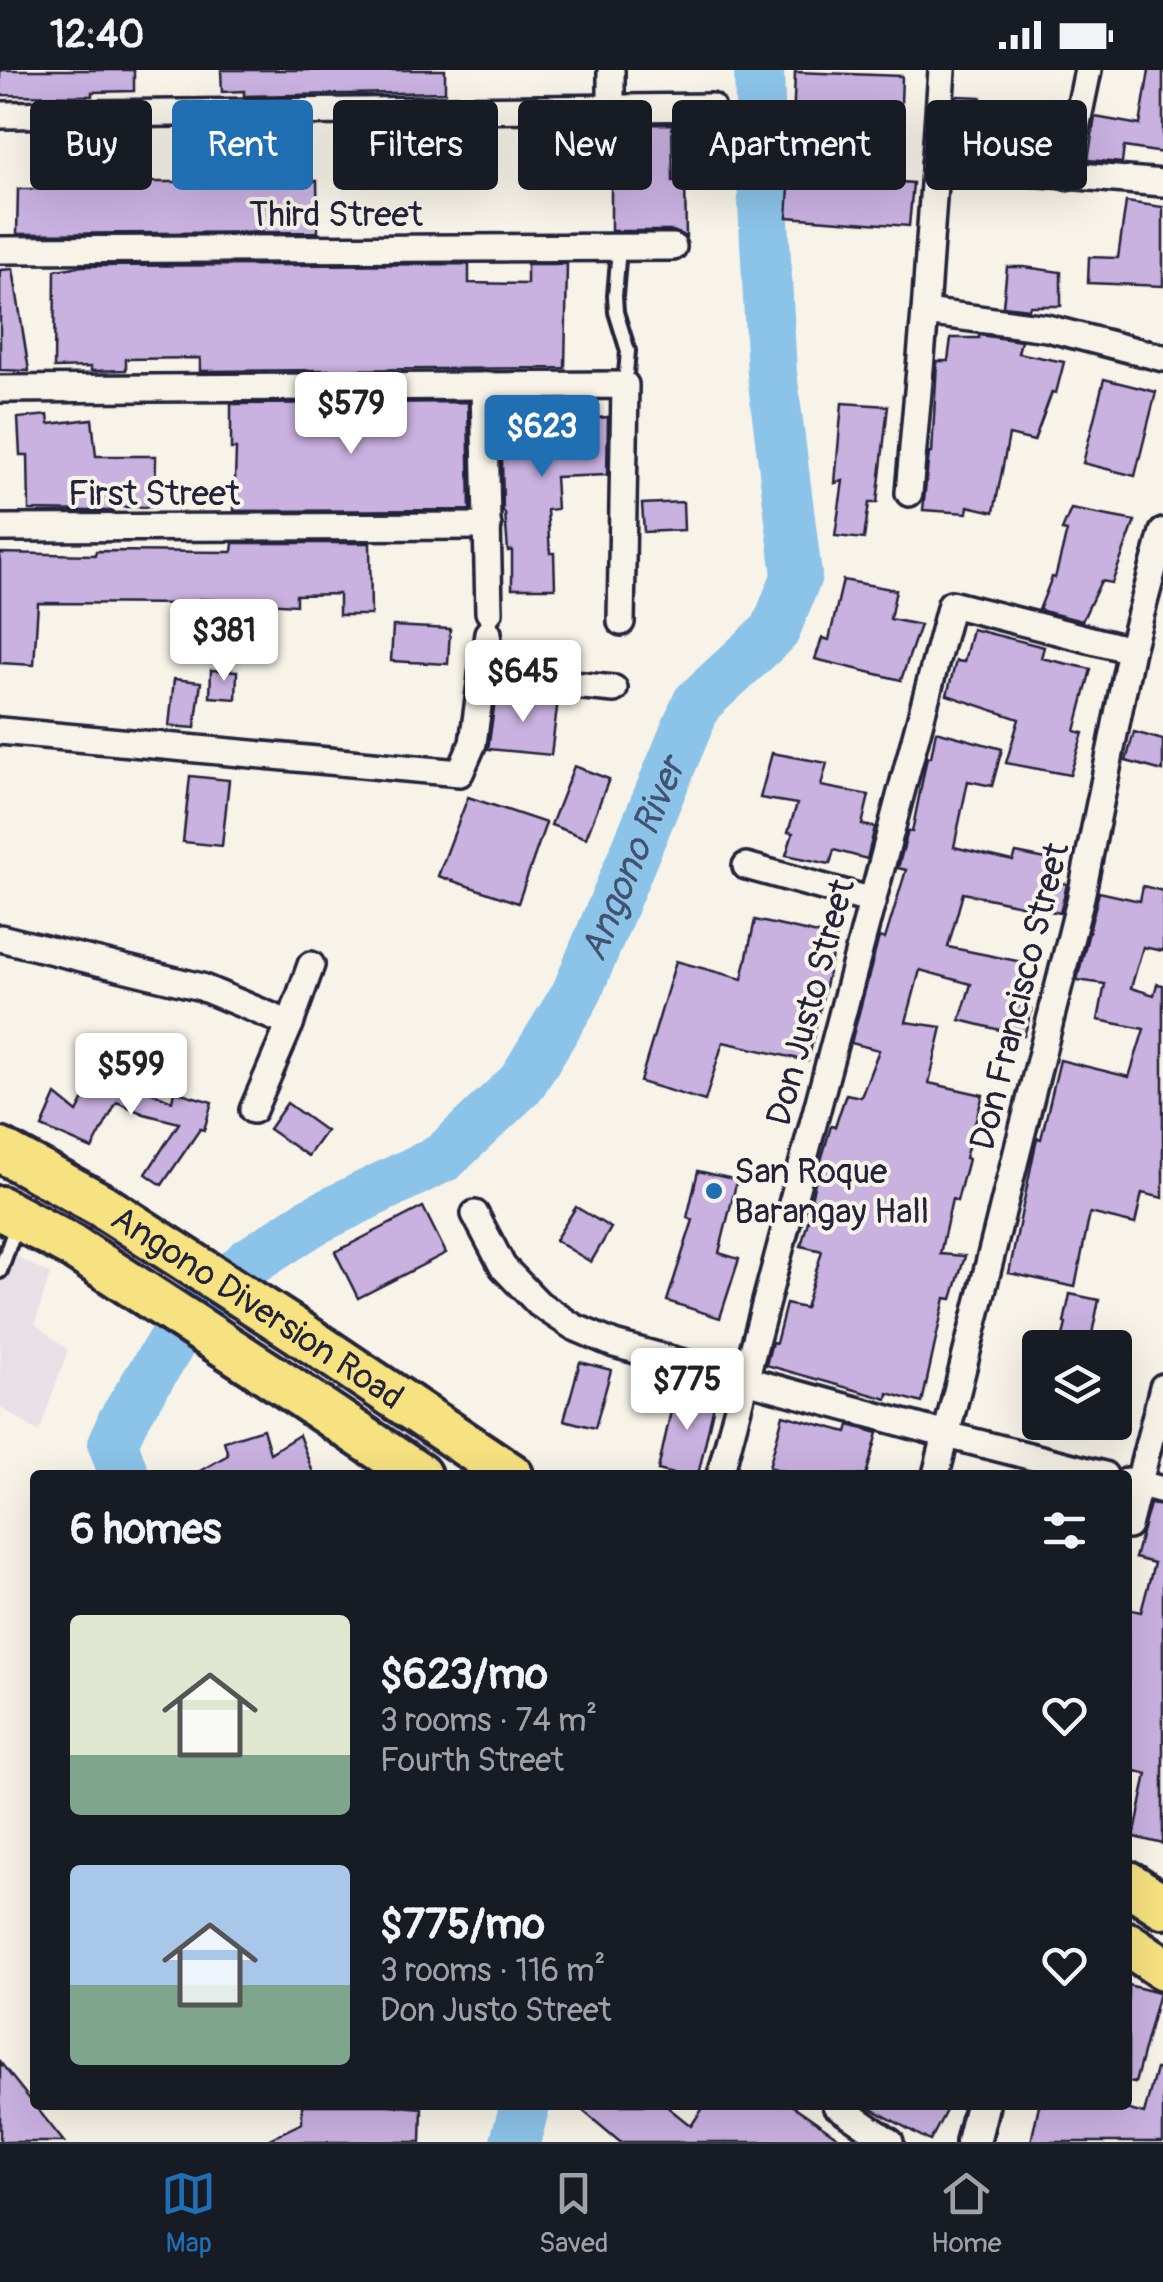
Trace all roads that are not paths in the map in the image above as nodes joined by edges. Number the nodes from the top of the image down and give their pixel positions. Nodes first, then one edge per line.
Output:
1 (610, 70) edge
2 (942, 70) edge
3 (1088, 70) edge
4 (610, 100) edge
5 (940, 100) edge
6 (1082, 100) edge
7 (518, 108) edge
8 (0, 115) edge
9 (1087, 177) edge
10 (1163, 182) edge
11 (934, 190) edge
12 (672, 247) dead end
13 (619, 248) junction
14 (0, 250) edge
15 (925, 312) junction
16 (1163, 358) edge
17 (625, 384) junction
18 (484, 386) junction
19 (0, 389) edge
20 (909, 492) dead end
21 (488, 526) junction
22 (0, 528) edge
23 (1163, 532) edge
24 (621, 622) dead end
25 (1131, 650) junction
26 (482, 676) junction
27 (614, 689) dead end
28 (0, 731) edge
29 (746, 866) dead end
30 (874, 901) junction
31 (0, 938) edge
32 (312, 965) dead end
33 (290, 1024) junction
34 (253, 1110) dead end
35 (0, 1150) edge
36 (10, 1213) edge
37 (476, 1214) dead end
38 (0, 1271) edge
39 (746, 1381) junction
40 (1163, 1387) edge
41 (947, 1436) junction
42 (412, 1470) edge
43 (505, 1470) edge
44 (721, 1470) edge
45 (937, 1470) edge
46 (1084, 1470) edge
47 (1143, 1485) edge
48 (1132, 1515) edge
49 (1132, 1886) edge
50 (1163, 1906) edge
51 (1132, 1947) edge
52 (1163, 1968) edge
53 (843, 2110) edge
54 (981, 2110) edge
55 (890, 2142) edge
56 (973, 2142) edge

1 - 4 street
2 - 5 street
3 - 6 street
7 - 8 street
9 - 10 street
11 - 15 street
12 - 13 street, Third Street
13 - 14 street, Third Street
13 - 17 lane
15 - 16 street
15 - 20 street
17 - 18 street
17 - 24 street
18 - 19 street
18 - 21 street
21 - 22 street, First Street
21 - 26 street
23 - 25 street, Don Francisco Street
25 - 30 street, Don Justo Street
25 - 41 street, Don Francisco Street
26 - 27 street
26 - 28 street
29 - 30 street
30 - 39 street, Don Justo Street
31 - 33 street
32 - 33 street
33 - 34 street
35 - 43 main road, Angono Diversion Road
36 - 38 lane
36 - 42 main road, Angono Diversion Road
37 - 39 street
39 - 41 street
39 - 44 street, Don Justo Street
40 - 47 street
41 - 45 street, Don Francisco Street
41 - 46 street
47 - 48 street
49 - 50 main road
51 - 52 main road
53 - 55 street
54 - 56 street

